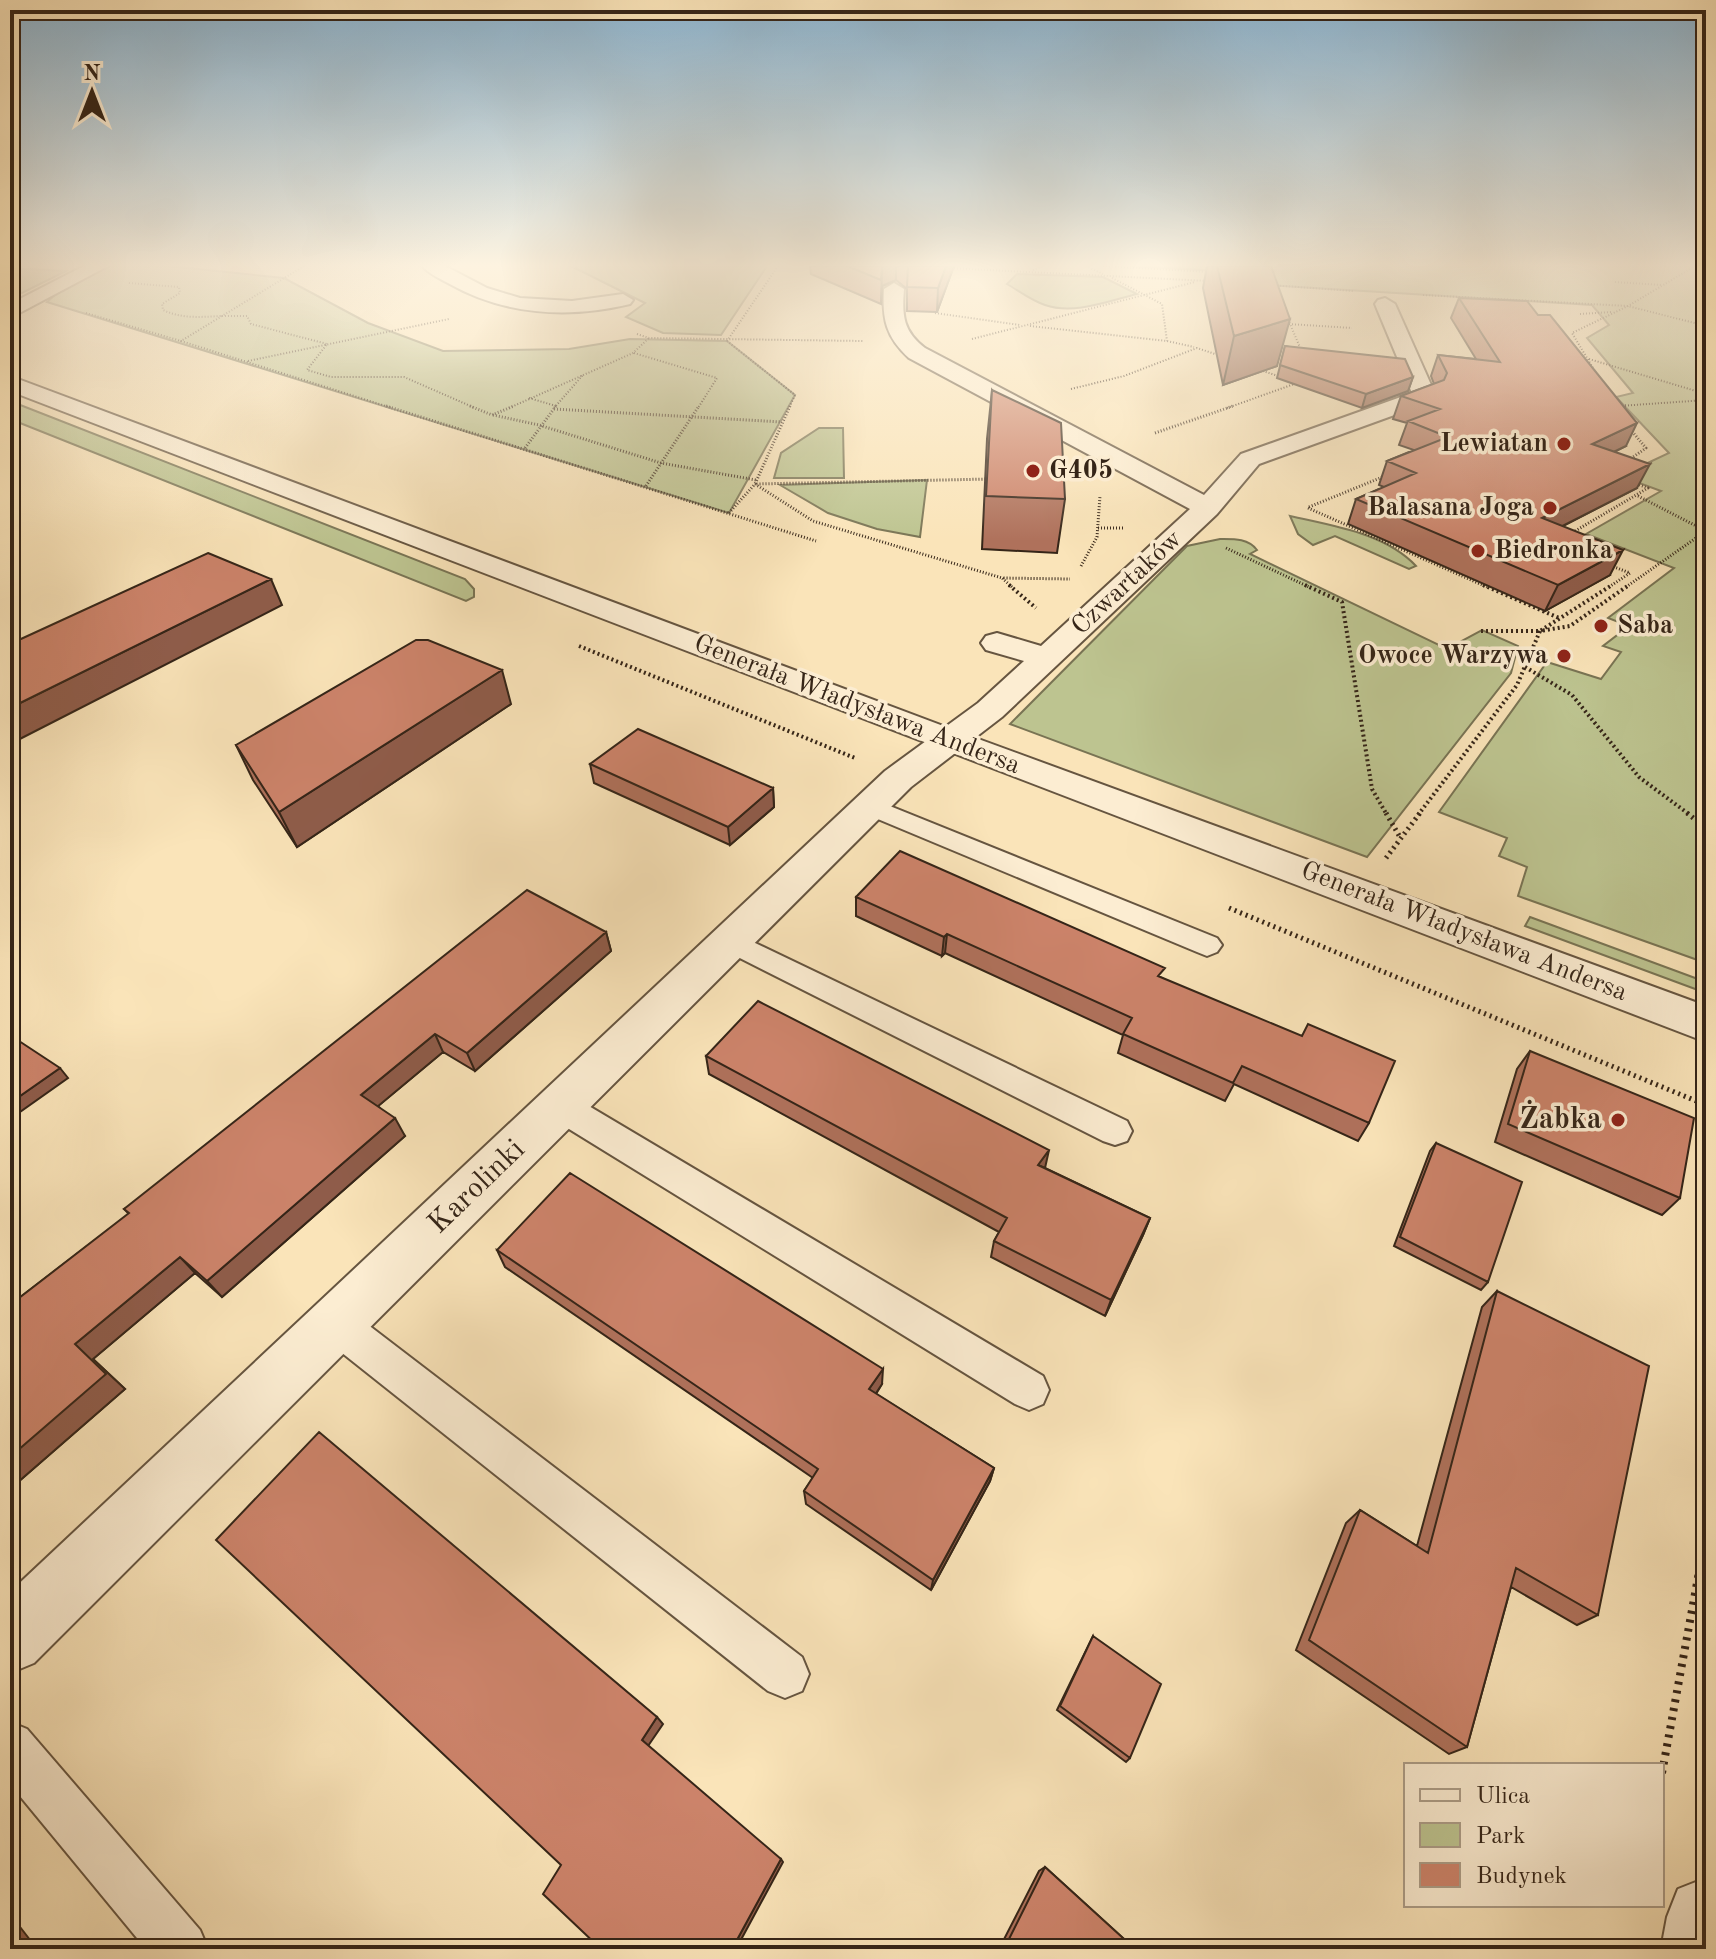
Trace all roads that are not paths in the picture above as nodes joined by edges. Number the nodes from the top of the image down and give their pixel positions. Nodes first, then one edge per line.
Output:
1 (928, 357) edge
2 (1408, 357) edge
3 (10, 383) edge
4 (1207, 508) junction
5 (997, 643) dead end
6 (1047, 658) junction
7 (949, 741) junction
8 (870, 806) junction
9 (730, 941) junction
10 (1207, 945) dead end
11 (1706, 1024) edge
12 (560, 1106) junction
13 (1115, 1131) dead end
14 (336, 1324) junction
15 (1029, 1390) dead end
16 (10, 1639) edge
17 (785, 1674) dead end
18 (10, 1746) edge
19 (1706, 1917) edge
20 (181, 1949) edge
21 (1701, 1949) edge

1 - 4 street, Czwartaków
2 - 4 street, Czwartaków
3 - 7 street, Generała Władysława Andersa
4 - 6 street, Czwartaków
5 - 6 street, Czwartaków
6 - 7 street, Czwartaków
7 - 8 street, Karolinki
7 - 11 street, Generała Władysława Andersa
8 - 9 street, Karolinki
8 - 10 lane
9 - 12 street, Karolinki
9 - 13 lane
12 - 14 street, Karolinki
12 - 15 lane
14 - 16 street, Karolinki
14 - 17 lane
18 - 20 lane
19 - 21 street

